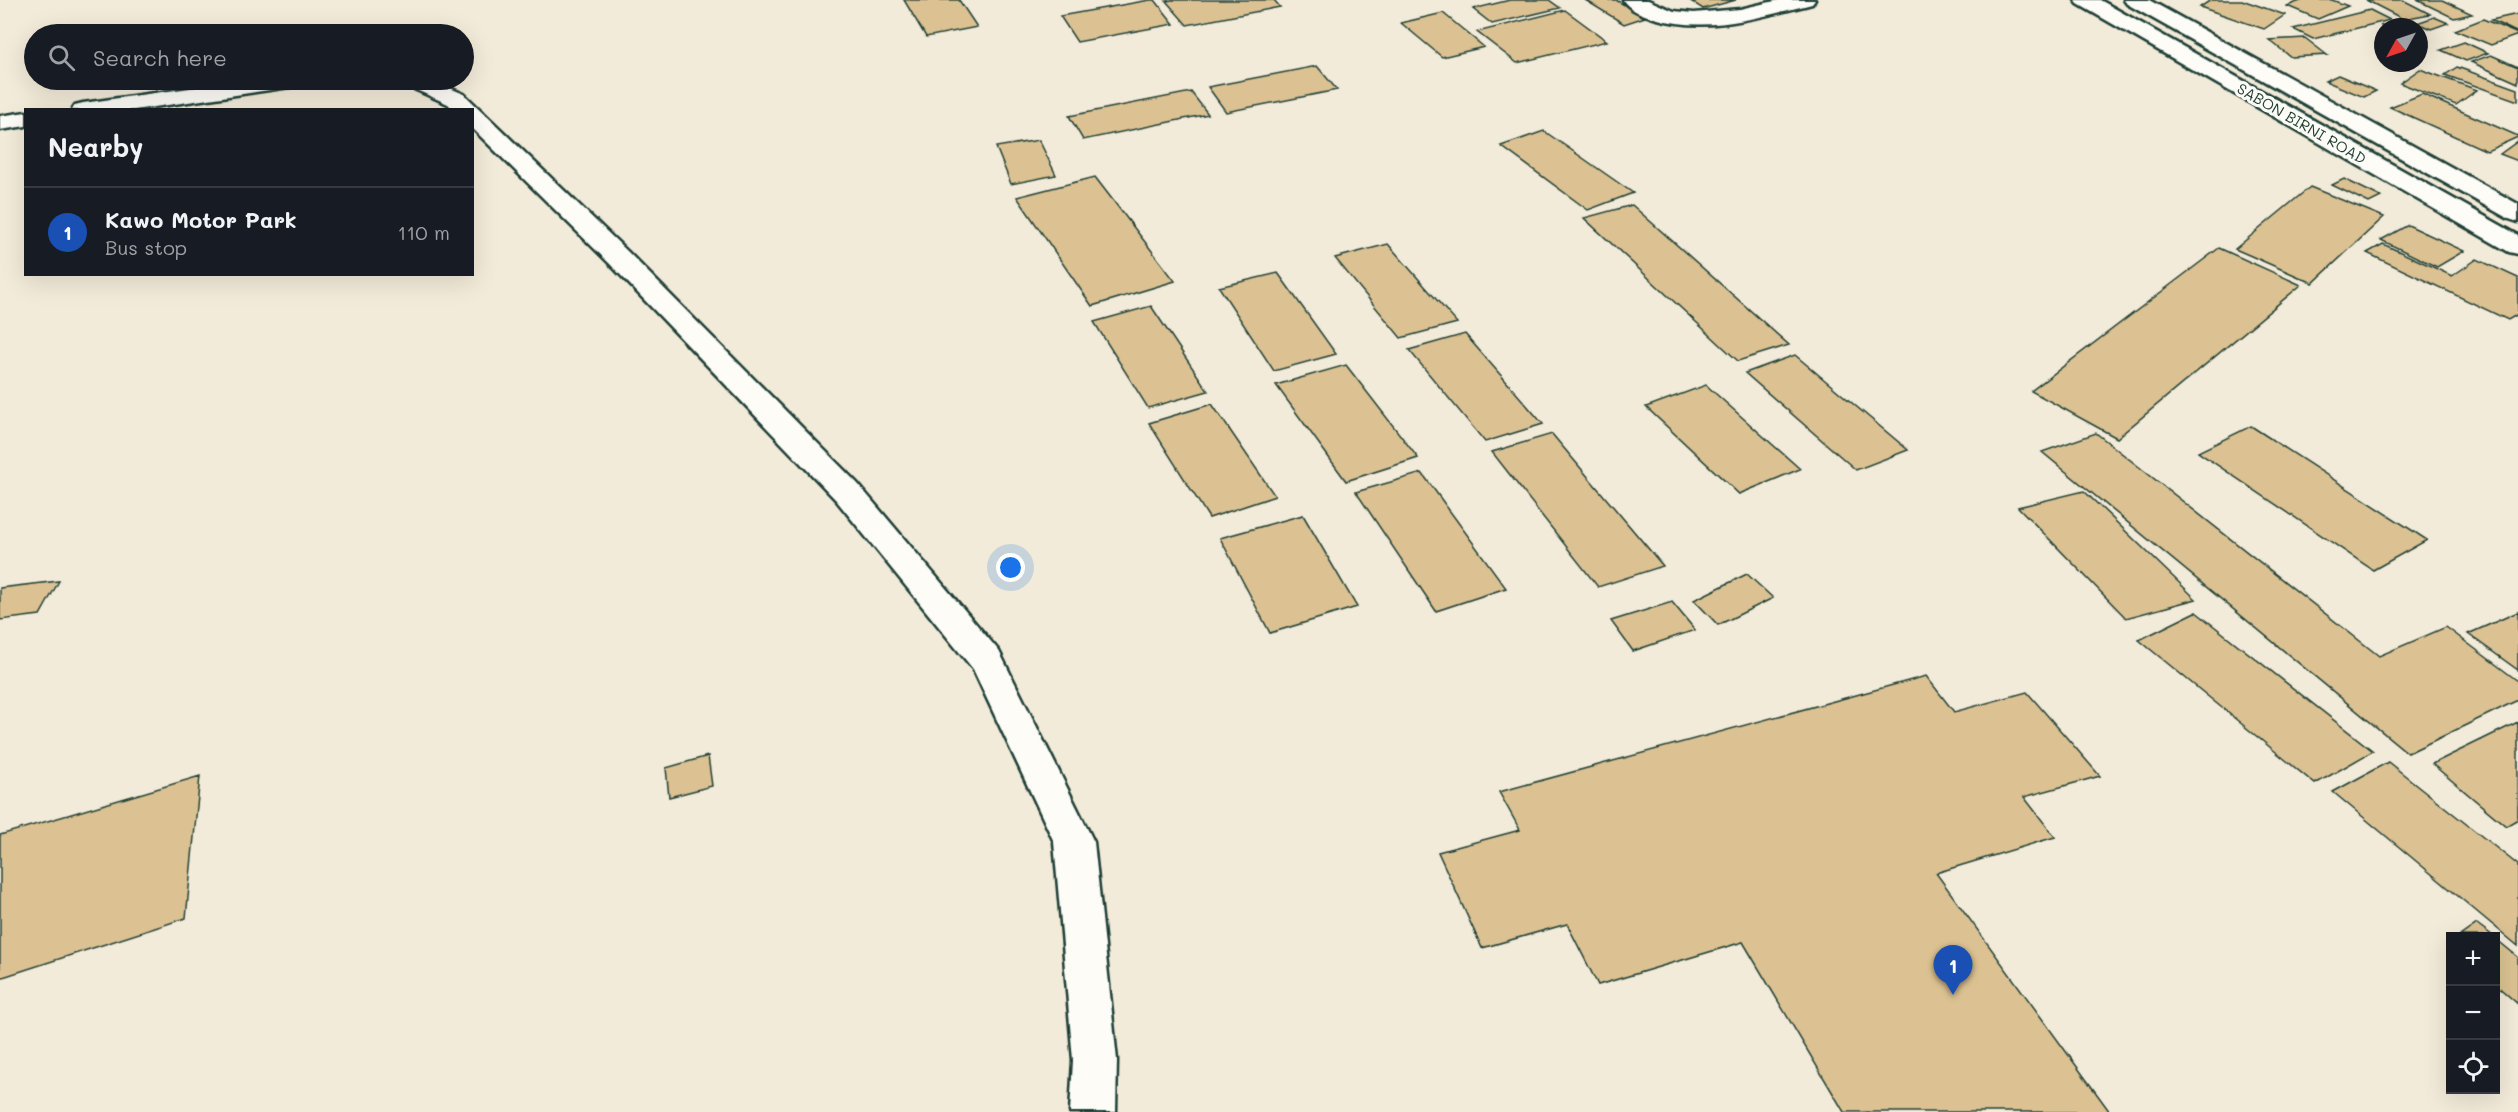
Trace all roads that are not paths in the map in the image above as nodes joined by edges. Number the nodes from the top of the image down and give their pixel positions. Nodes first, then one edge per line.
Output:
1 (1633, 0) edge
2 (1806, 0) edge
3 (2085, 0) edge
4 (2134, 0) edge
5 (221, 90) edge
6 (436, 90) edge
7 (97, 108) edge
8 (465, 108) edge
9 (474, 117) edge
10 (24, 119) edge
11 (0, 123) edge
12 (2518, 214) edge
13 (2518, 246) edge
14 (1093, 1112) edge

1 - 2 street
3 - 13 street, SABON BIRNI ROAD
4 - 12 street, SABON BIRNI ROAD
5 - 7 street
6 - 8 street
9 - 14 street
10 - 11 street

